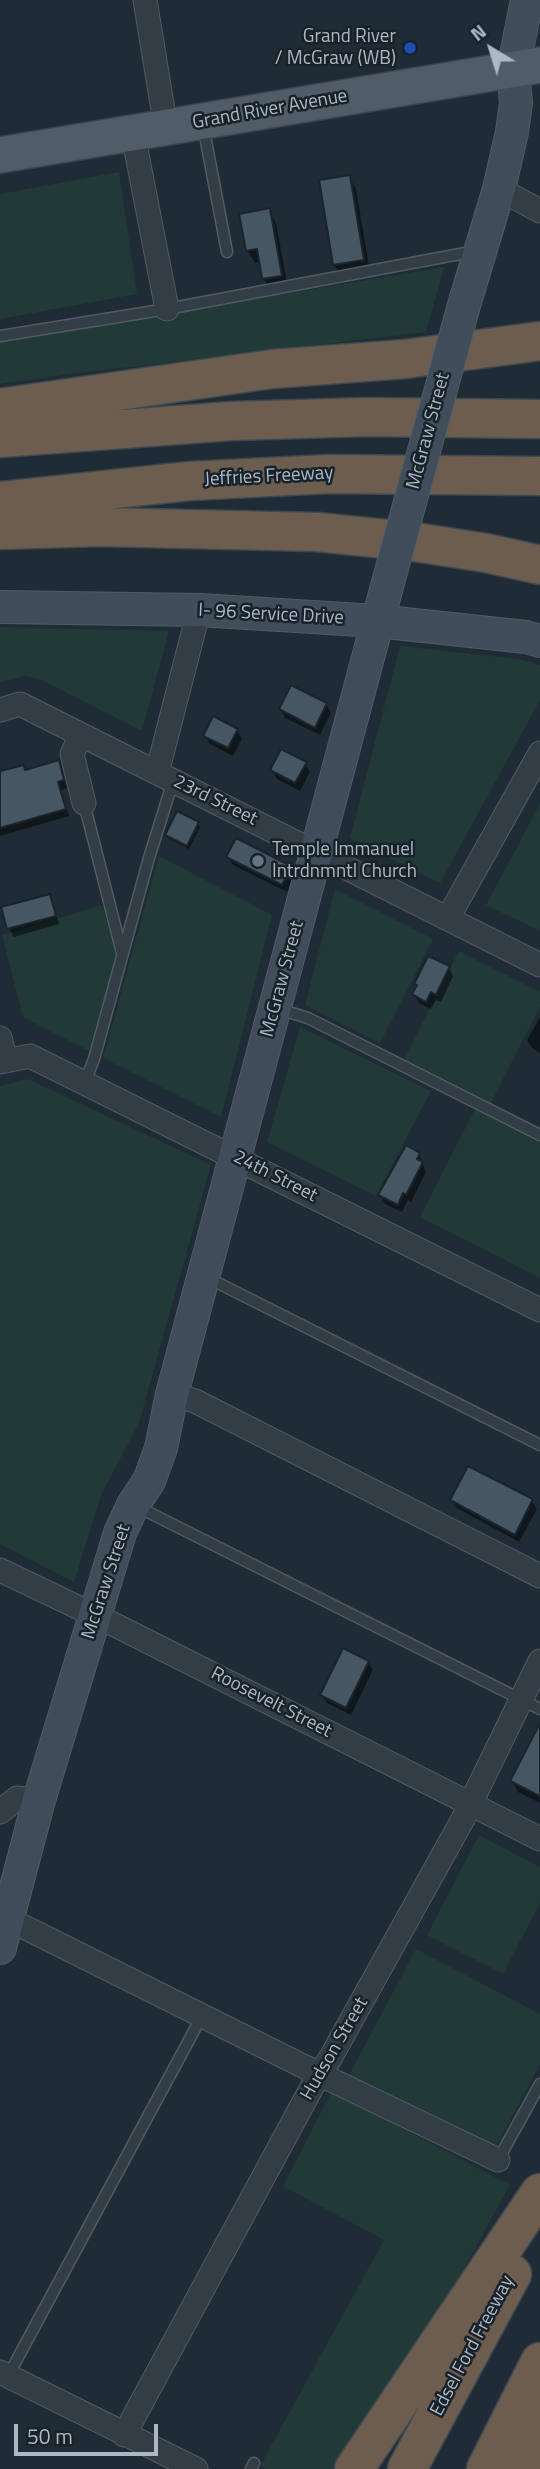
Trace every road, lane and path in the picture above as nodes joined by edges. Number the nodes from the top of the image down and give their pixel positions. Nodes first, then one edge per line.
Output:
1 (145, 0) edge
2 (527, 0) edge
3 (527, 67) edge
4 (203, 122) junction
5 (149, 131) junction
6 (0, 155) edge
7 (499, 189) junction
8 (540, 211) edge
9 (480, 250) junction
10 (227, 252) dead end
11 (167, 309) junction
12 (0, 336) edge
13 (540, 341) edge
14 (0, 408) edge
15 (540, 419) edge
16 (0, 438) edge
17 (540, 476) edge
18 (0, 501) edge
19 (0, 530) edge
20 (540, 565) edge
21 (0, 607) edge
22 (199, 610) junction
23 (377, 621) junction
24 (540, 641) edge
25 (0, 709) edge
26 (81, 735) junction
27 (540, 753) edge
28 (165, 777) junction
29 (84, 803) joint
30 (317, 852) junction
31 (448, 919) junction
32 (122, 954) junction
33 (540, 965) edge
34 (276, 1008) junction
35 (0, 1038) edge
36 (3, 1061) edge
37 (85, 1082) junction
38 (540, 1135) edge
39 (236, 1157) junction
40 (204, 1276) junction
41 (540, 1310) edge
42 (172, 1394) junction
43 (540, 1444) edge
44 (133, 1505) junction
45 (0, 1570) edge
46 (540, 1576) edge
47 (96, 1616) junction
48 (540, 1661) edge
49 (531, 1705) edge
50 (39, 1800) junction
51 (471, 1804) junction
52 (0, 1812) edge
53 (540, 1839) edge
54 (4, 1934) edge
55 (202, 2016) junction
56 (319, 2074) junction
57 (540, 2084) edge
58 (498, 2160) joint
59 (540, 2193) edge
60 (540, 2223) edge
61 (540, 2362) edge
62 (4, 2374) edge
63 (540, 2409) edge
64 (124, 2435) junction
65 (196, 2469) edge
66 (354, 2469) edge
67 (407, 2469) edge
68 (486, 2469) edge
69 (520, 2469) edge

1 - 5 street
2 - 3 street, McGraw Street
3 - 4 main road, Grand River Avenue
3 - 7 street, McGraw Street
4 - 5 main road, Grand River Avenue
4 - 10 lane
5 - 6 main road, Grand River Avenue
5 - 11 street
7 - 8 street
7 - 9 street, McGraw Street
9 - 11 lane
9 - 23 street, McGraw Street, bridge
11 - 12 lane
13 - 14 highway
15 - 16 highway
17 - 18 highway, Jeffries Freeway
19 - 20 highway
21 - 22 street, I- 96 Service Drive
22 - 23 street, I- 96 Service Drive
22 - 28 street
23 - 24 street, I- 96 Service Drive
23 - 30 street, McGraw Street
25 - 26 street, 23rd Street
26 - 28 street, 23rd Street
26 - 29 street
27 - 31 street
28 - 30 street, 23rd Street
28 - 32 lane
29 - 32 lane
30 - 31 street, 23rd Street
30 - 34 street, McGraw Street
31 - 33 street, 23rd Street
32 - 37 lane
34 - 38 lane
34 - 39 street, McGraw Street
35 - 36 street
36 - 37 street, 24th Street
37 - 39 street, 24th Street
39 - 40 street, McGraw Street
39 - 41 street, 24th Street
40 - 42 street, McGraw Street
40 - 43 lane
42 - 44 street, McGraw Street
42 - 46 street
44 - 47 street, McGraw Street
44 - 49 lane
45 - 47 street, Roosevelt Street
47 - 50 street, McGraw Street
47 - 51 street, Roosevelt Street
48 - 49 street, Hudson Street
49 - 51 street, Hudson Street
50 - 52 street
50 - 54 street, McGraw Street
51 - 53 street, Roosevelt Street
51 - 56 street, Hudson Street
54 - 55 street
55 - 56 street
55 - 62 lane
56 - 58 street
56 - 64 street, Hudson Street
57 - 58 lane
59 - 66 highway
60 - 67 highway, Edsel Ford Freeway
61 - 68 highway
62 - 64 street
63 - 69 highway
64 - 65 street

